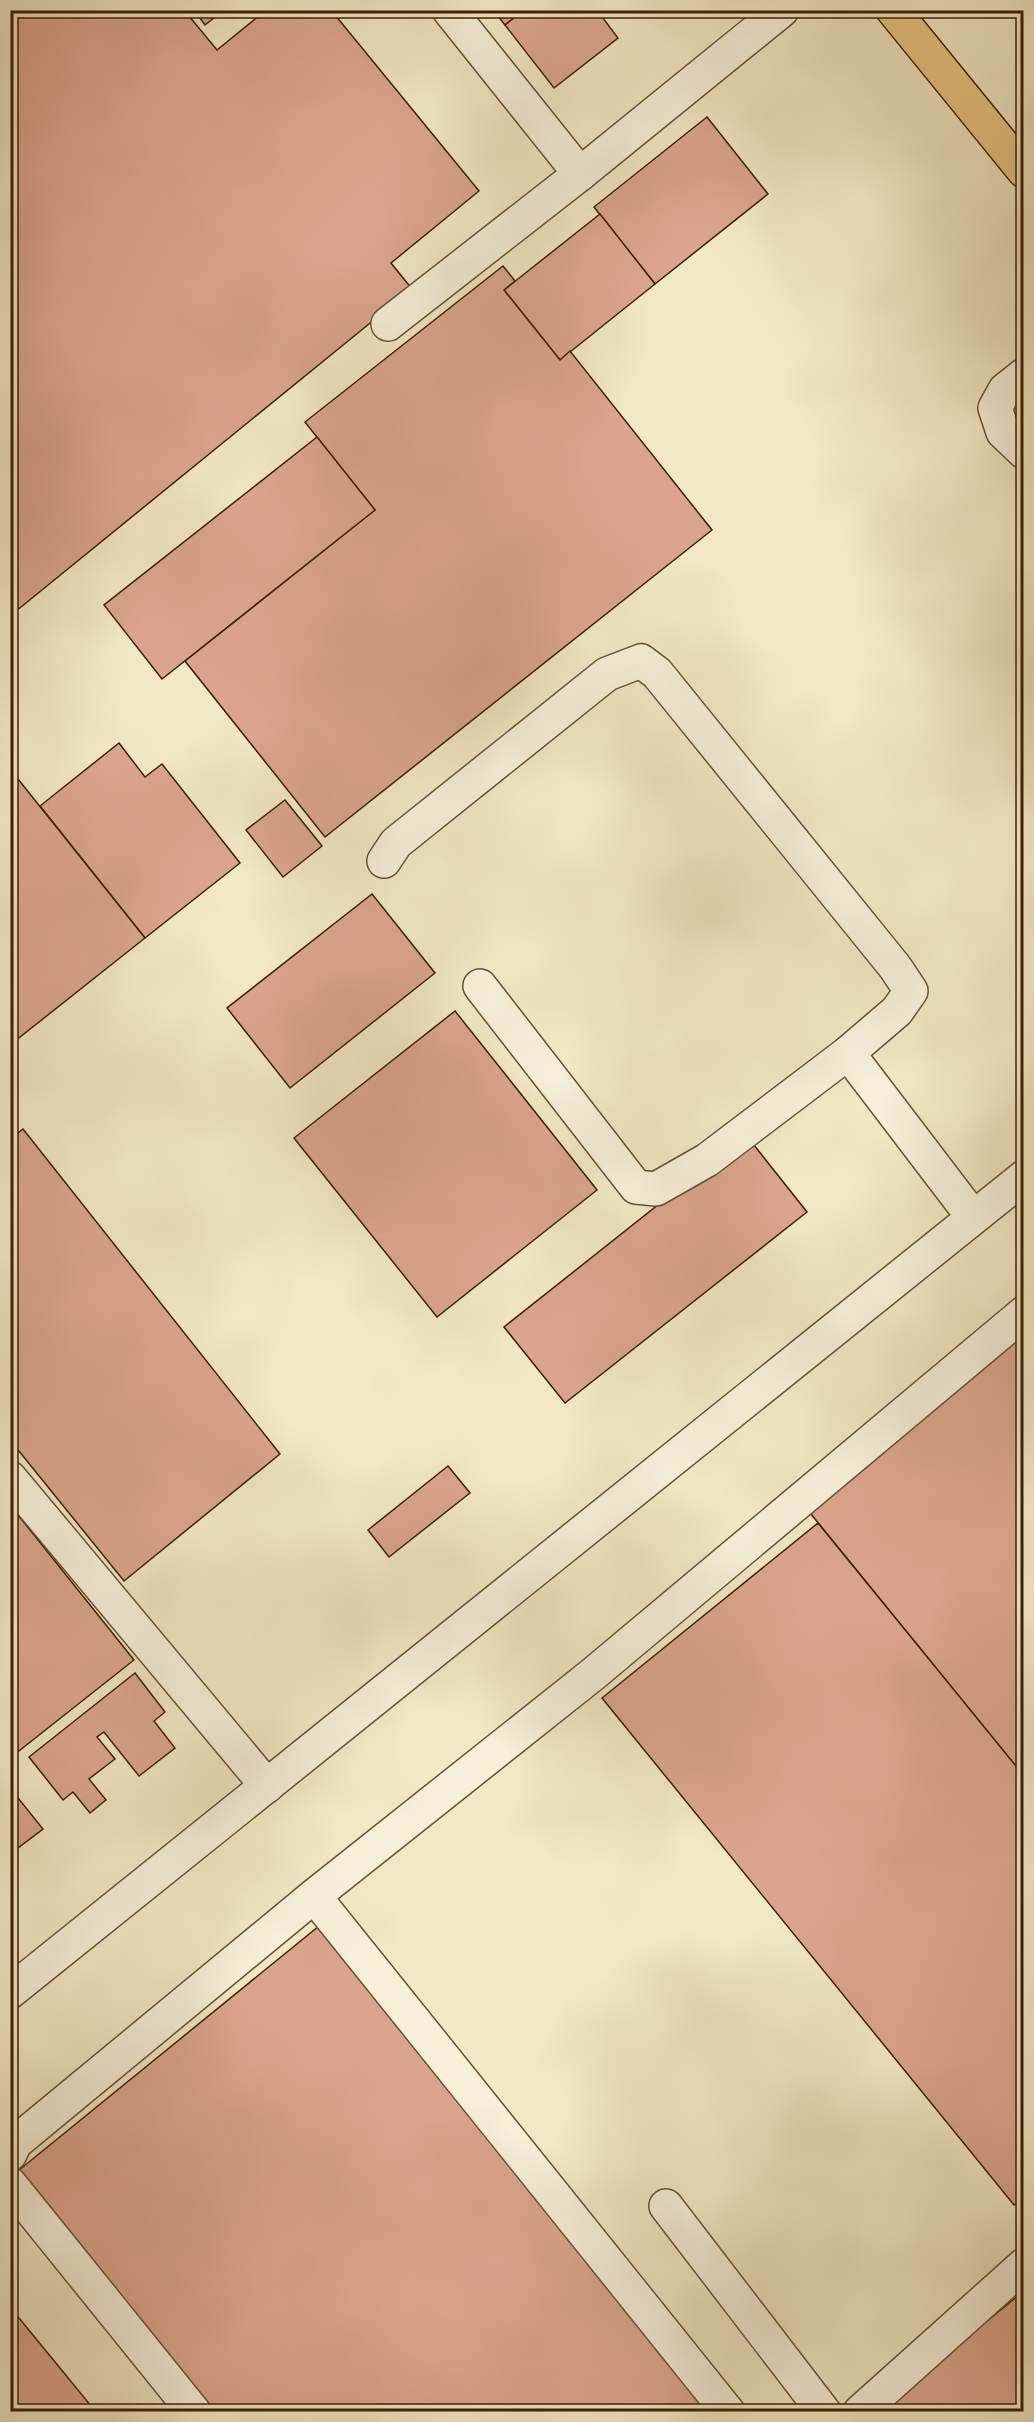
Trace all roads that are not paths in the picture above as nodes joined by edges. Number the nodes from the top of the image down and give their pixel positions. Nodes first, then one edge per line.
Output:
1 (449, 10) edge
2 (782, 10) edge
3 (894, 10) edge
4 (1023, 171) edge
5 (580, 174) junction
6 (388, 324) dead end
7 (1023, 375) edge
8 (1023, 452) edge
9 (384, 861) dead end
10 (480, 986) dead end
11 (848, 1053) junction
12 (1023, 1177) edge
13 (973, 1217) junction
14 (1023, 1313) edge
15 (10, 1478) edge
16 (267, 1786) junction
17 (314, 1896) junction
18 (10, 1992) edge
19 (10, 2154) edge
20 (10, 2184) edge
21 (666, 2206) dead end
22 (1023, 2265) edge
23 (194, 2412) edge
24 (728, 2412) edge
25 (824, 2412) edge
26 (860, 2412) edge

1 - 5 street
2 - 5 street
3 - 4 main road
5 - 6 street
7 - 8 street
9 - 11 street
10 - 11 street
11 - 13 street
12 - 13 street
13 - 16 street
14 - 17 street
15 - 16 street
16 - 18 street
17 - 19 street
17 - 24 street
20 - 23 street
21 - 25 street
22 - 26 street

